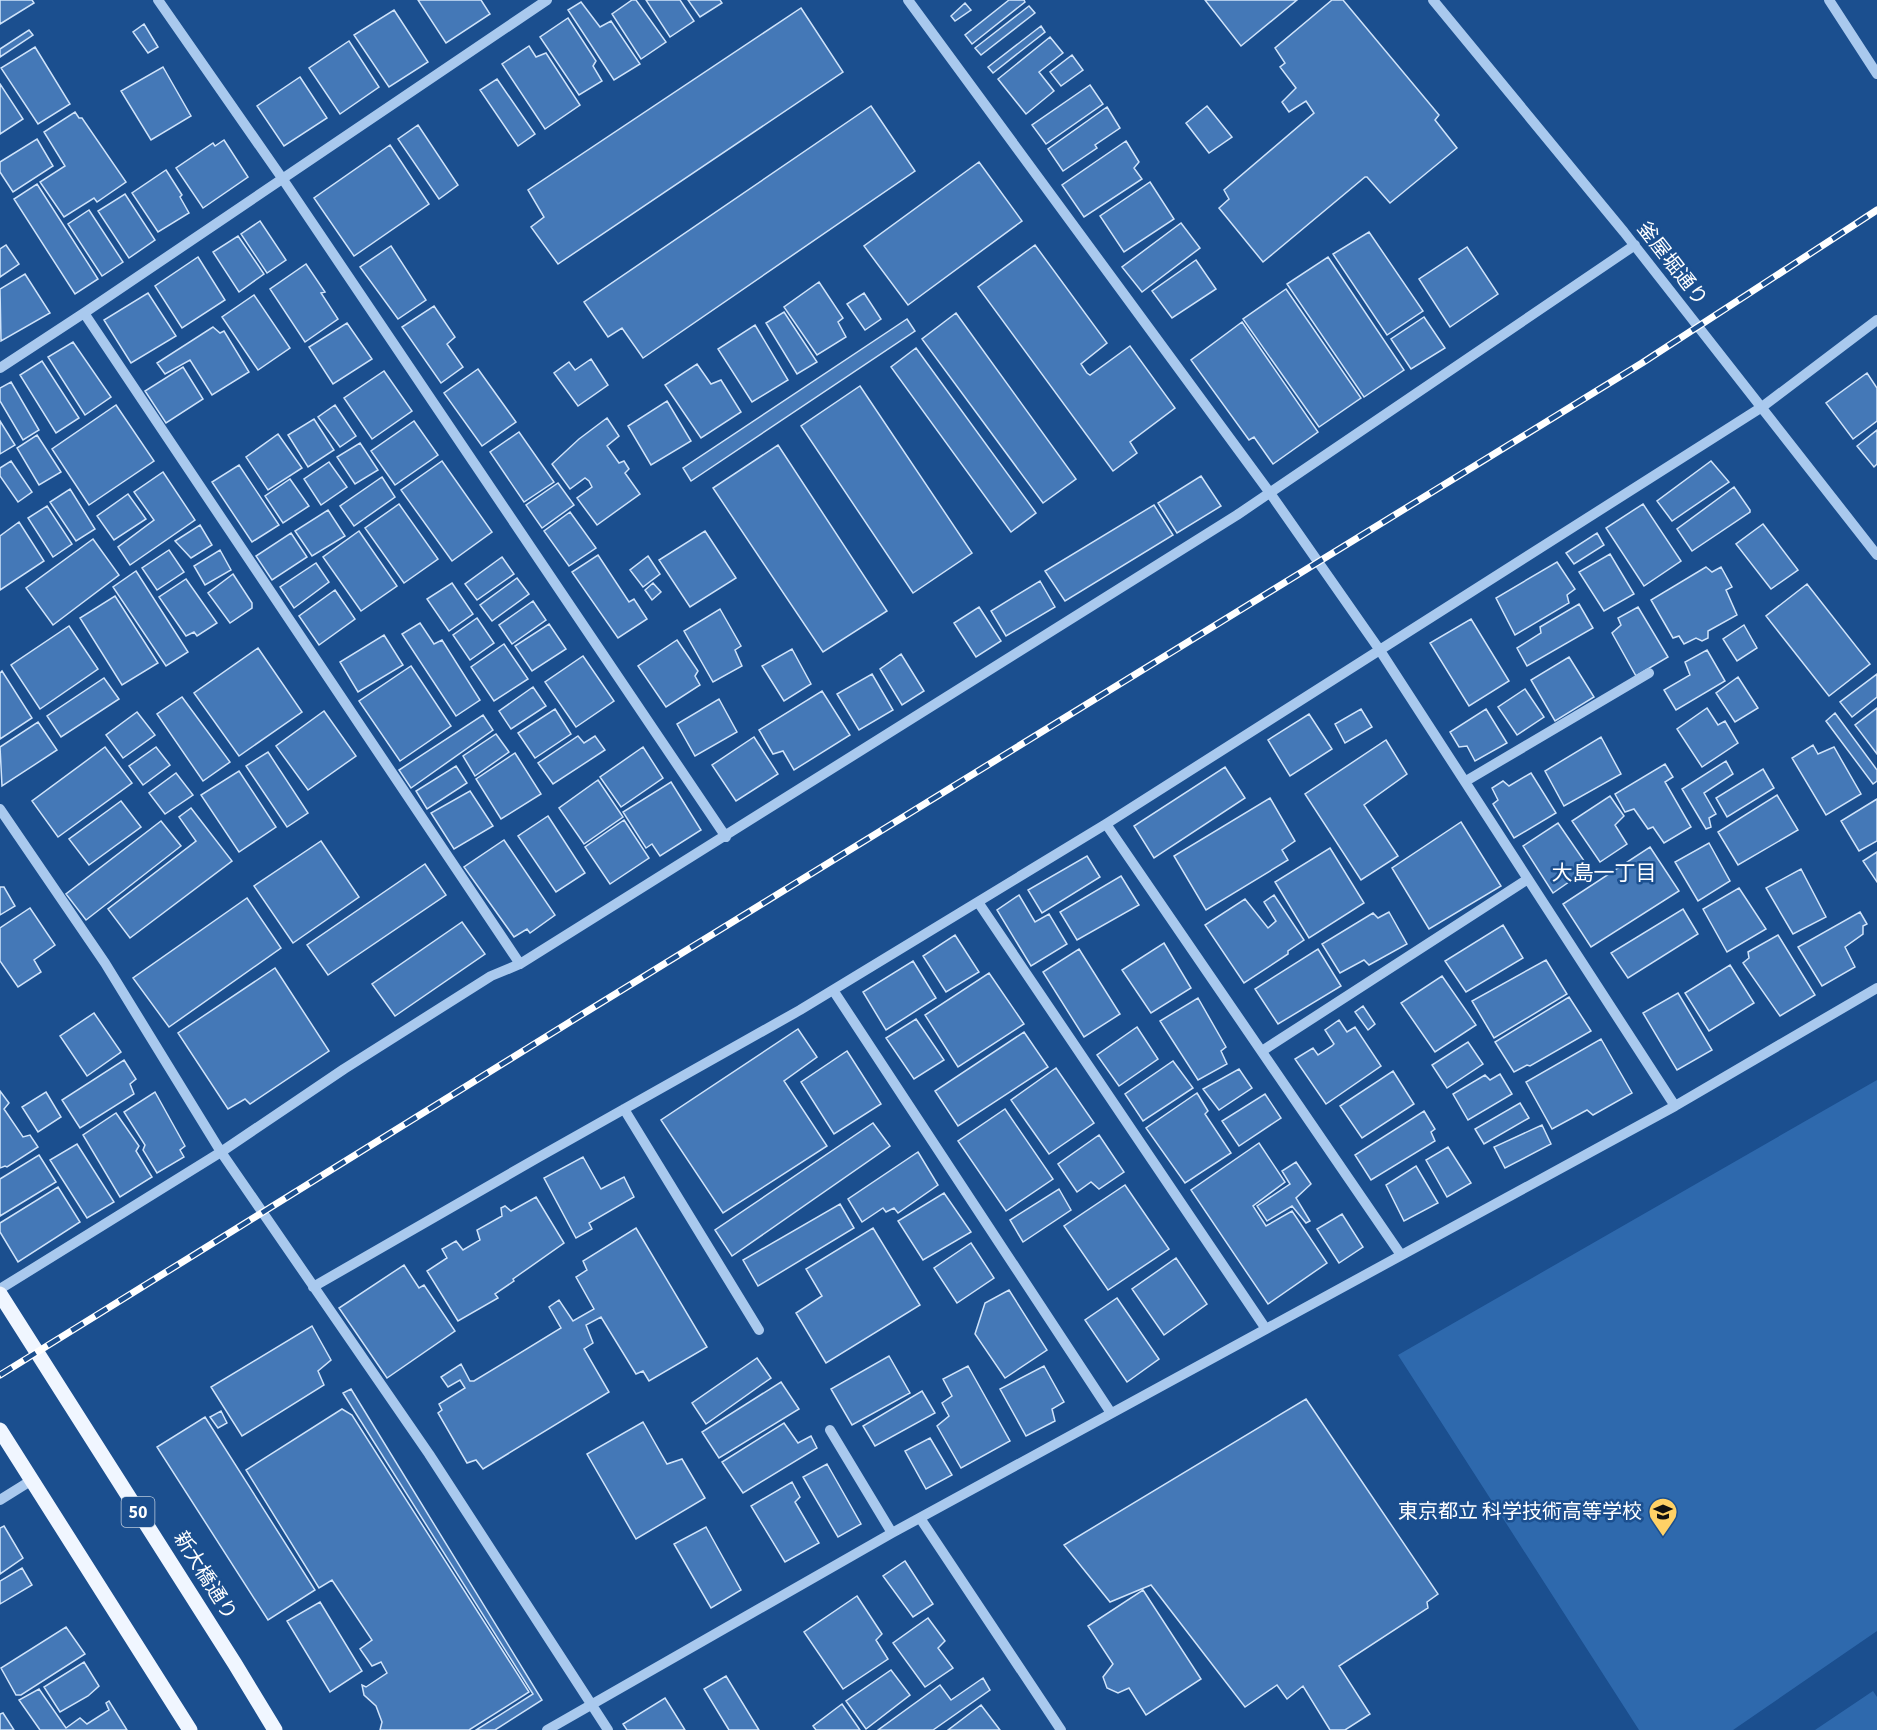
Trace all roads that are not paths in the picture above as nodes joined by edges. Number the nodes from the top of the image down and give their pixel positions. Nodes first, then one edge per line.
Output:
1 (158, 0) edge
2 (547, 0) edge
3 (908, 0) edge
4 (1433, 0) edge
5 (1829, 0) edge
6 (1877, 74) edge
7 (282, 178) junction
8 (1635, 245) junction
9 (84, 313) junction
10 (1877, 320) edge
11 (0, 368) edge
12 (1762, 408) junction
13 (1270, 493) junction
14 (1877, 555) edge
15 (1379, 649) junction
16 (1649, 673) dead end
17 (1466, 781) junction
18 (0, 809) edge
19 (1106, 824) junction
20 (726, 837) junction
21 (1528, 879) junction
22 (978, 902) junction
23 (520, 964) junction
24 (1877, 988) edge
25 (833, 990) junction
26 (1262, 1051) junction
27 (1675, 1106) junction
28 (624, 1109) junction
29 (221, 1152) junction
30 (1401, 1255) junction
31 (313, 1287) junction
32 (0, 1289) edge
33 (0, 1294) edge
34 (1266, 1329) junction
35 (759, 1330) dead end
36 (1110, 1413) junction
37 (0, 1430) edge
38 (830, 1430) dead end
39 (32, 1480) junction
40 (0, 1500) edge
41 (920, 1518) junction
42 (892, 1533) junction
43 (590, 1704) junction
44 (190, 1730) edge
45 (275, 1730) edge
46 (547, 1730) edge
47 (608, 1730) edge
48 (1061, 1730) edge

1 - 7 street
2 - 7 street
3 - 13 street
4 - 8 street, 釜屋堀通り
5 - 6 street
7 - 9 street
7 - 20 street
8 - 12 street, 釜屋堀通り
8 - 13 street
9 - 11 street
9 - 23 street
10 - 12 street
12 - 14 street, 釜屋堀通り
12 - 15 street
13 - 15 street
13 - 20 street
15 - 17 street
15 - 19 street
16 - 17 street
17 - 21 street
18 - 29 street
19 - 22 street
19 - 26 street
20 - 23 street
21 - 26 street
21 - 27 street
22 - 25 street
22 - 34 street
23 - 29 street
24 - 27 street
25 - 28 street
25 - 36 street
26 - 30 street
27 - 30 street
28 - 31 street
28 - 35 street
29 - 31 street
29 - 32 street
30 - 34 street
31 - 43 street
33 - 45 main road, 新大橋通り / 50
34 - 36 street
36 - 41 street
37 - 39 main road
38 - 42 street
39 - 40 street
39 - 44 main road
41 - 42 street
41 - 48 street
42 - 43 street
43 - 46 street
43 - 47 street

